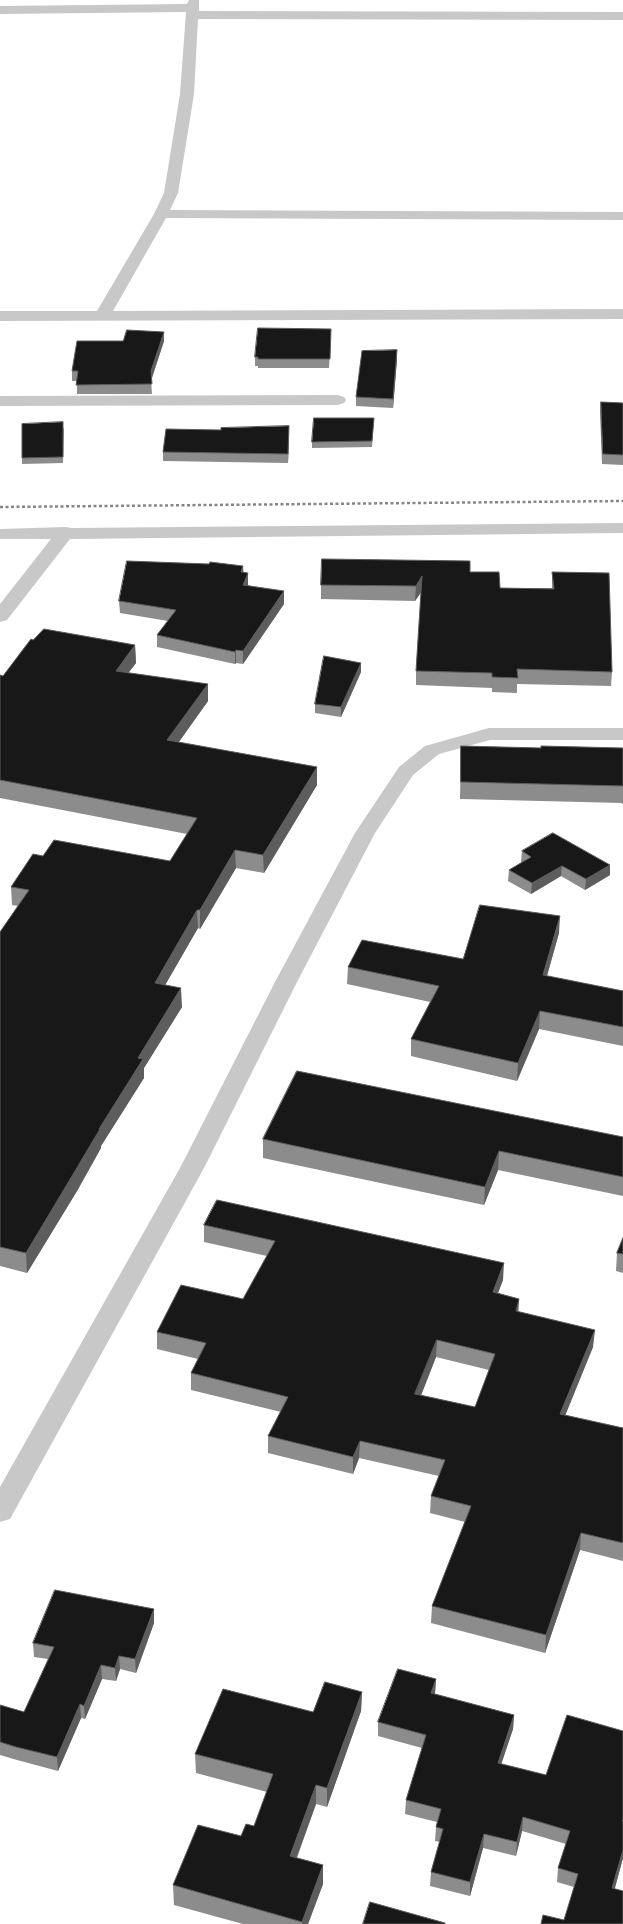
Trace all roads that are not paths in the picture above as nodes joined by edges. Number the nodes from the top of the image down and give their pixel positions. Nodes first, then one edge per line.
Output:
1 (623, 6) edge
2 (193, 8) edge
3 (0, 10) edge
4 (623, 16) edge
5 (162, 214) junction
6 (623, 216) edge
7 (623, 314) edge
8 (0, 316) edge
9 (102, 316) junction
10 (338, 400) dead end
11 (0, 401) edge
12 (623, 528) edge
13 (66, 532) junction
14 (0, 534) edge
15 (0, 616) edge
16 (623, 734) edge
17 (0, 1512) edge

1 - 4 street
2 - 3 street
2 - 4 street
2 - 5 street
5 - 6 street
5 - 9 street
7 - 9 street
8 - 9 street
10 - 11 street
12 - 13 street
13 - 14 street
13 - 15 street
16 - 17 street

